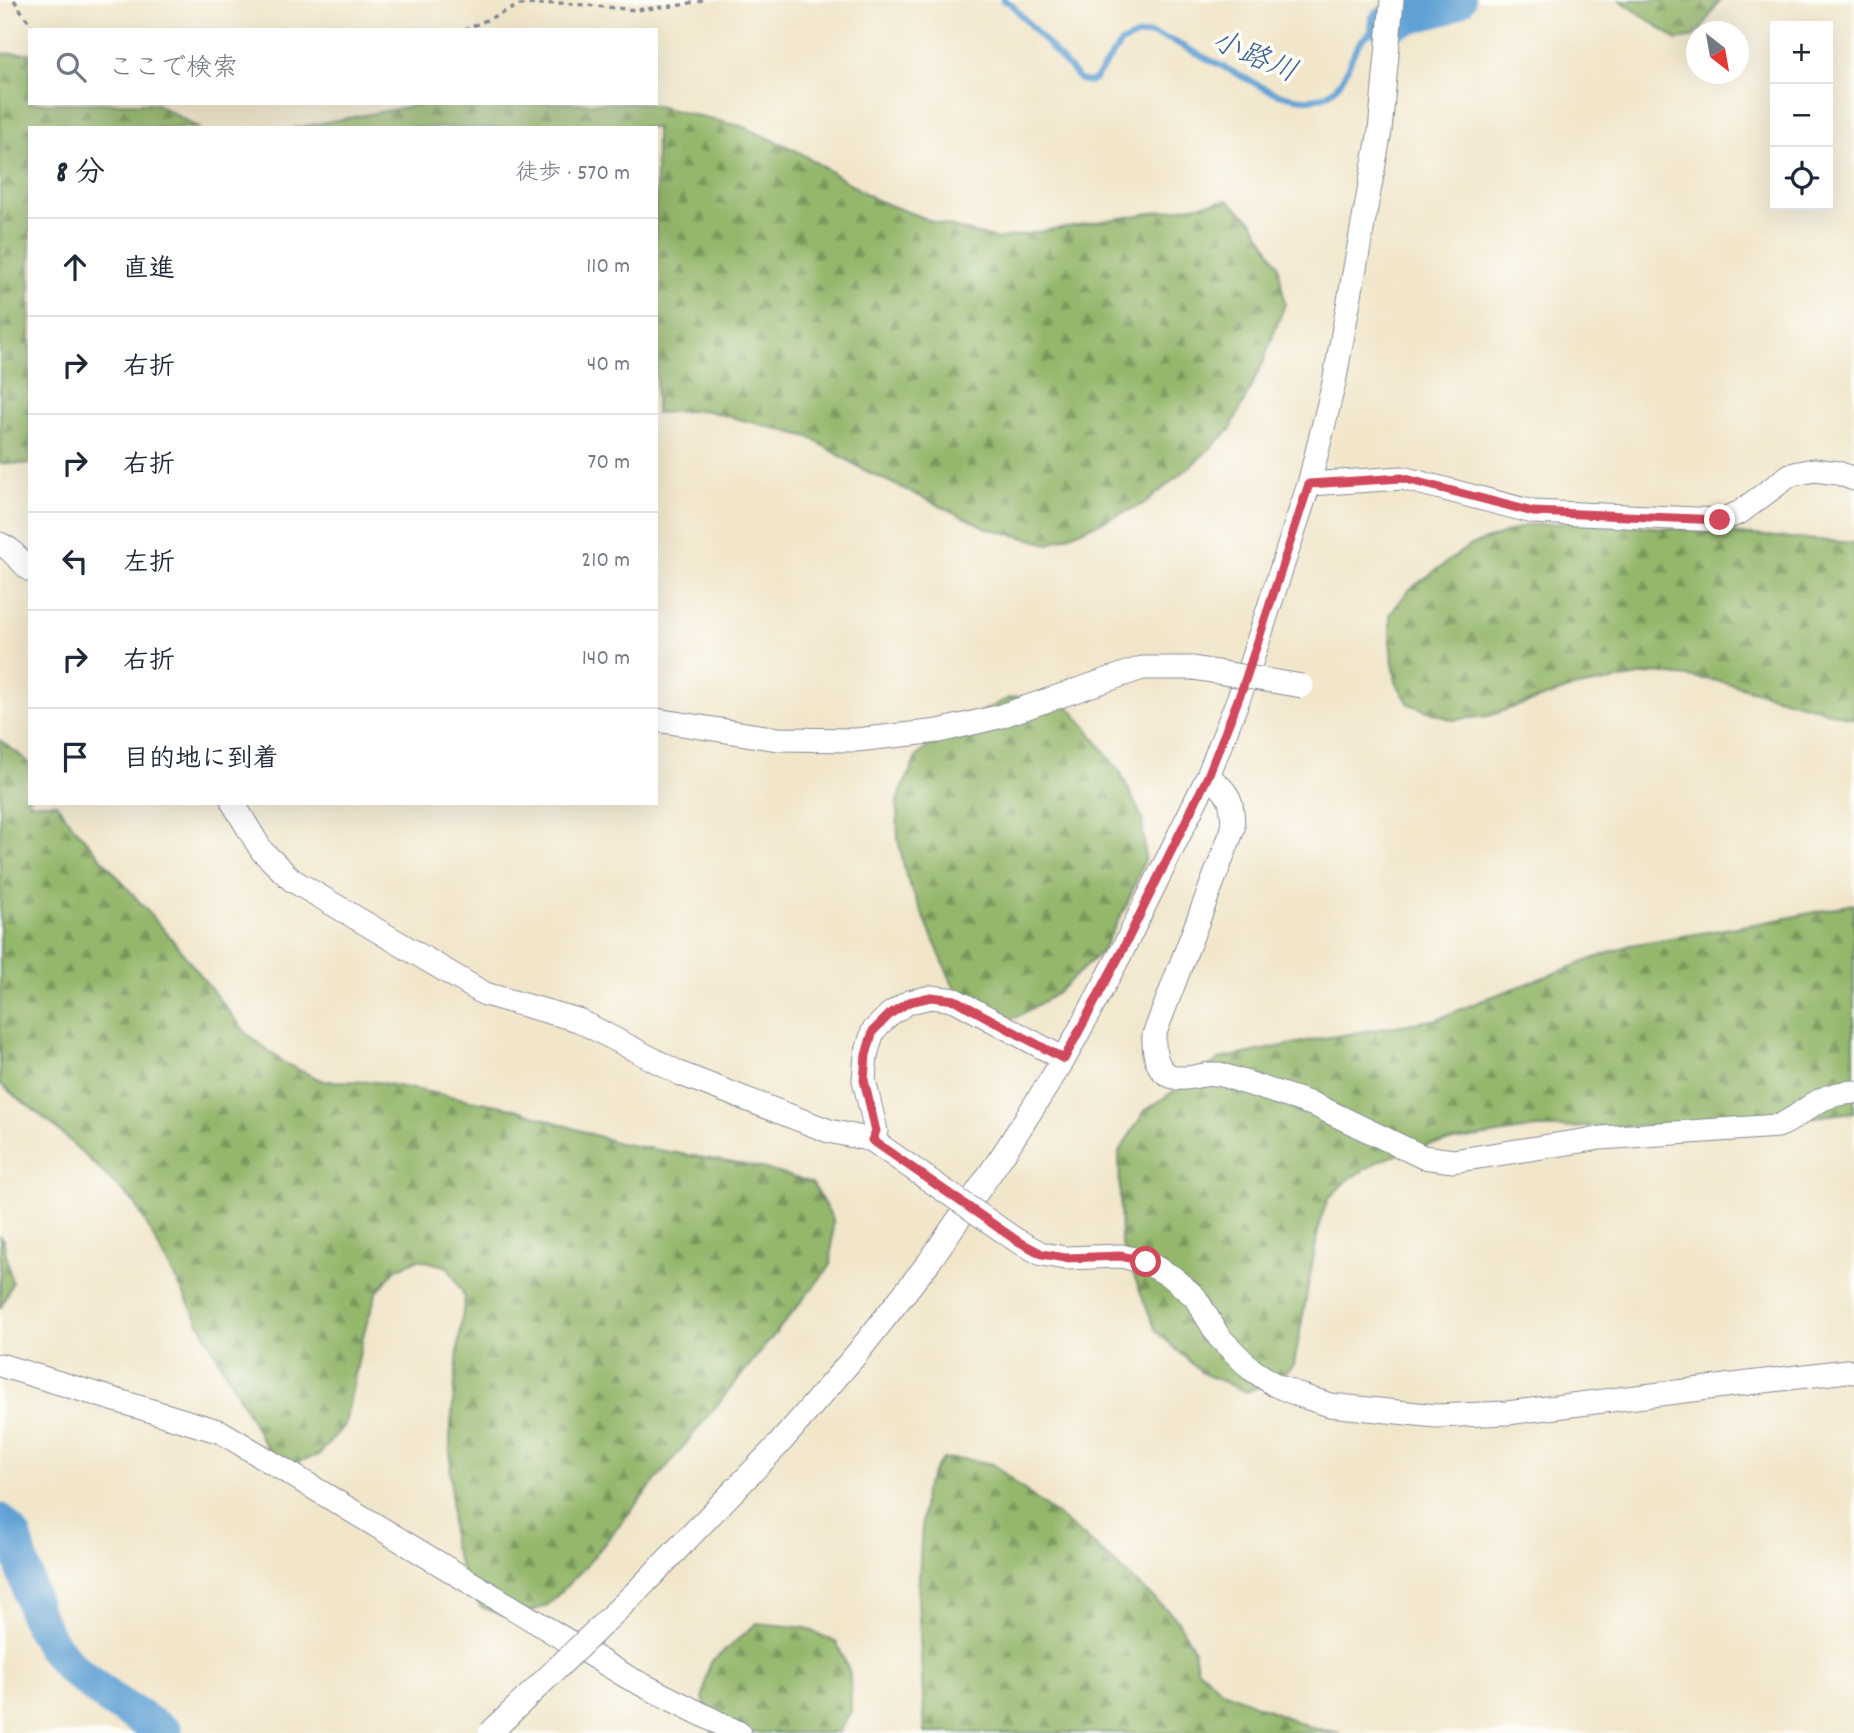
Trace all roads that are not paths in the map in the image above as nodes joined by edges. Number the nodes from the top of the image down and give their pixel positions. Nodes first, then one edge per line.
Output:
1 (1392, 0) edge
2 (1854, 479) edge
3 (1309, 484) junction
4 (0, 544) edge
5 (28, 568) edge
6 (1303, 686) dead end
7 (658, 720) edge
8 (1208, 776) junction
9 (234, 805) edge
10 (1064, 1059) junction
11 (1854, 1092) edge
12 (872, 1140) junction
13 (0, 1365) edge
14 (1854, 1372) edge
15 (489, 1733) edge
16 (738, 1733) edge

1 - 3 street
2 - 3 street
3 - 8 street
4 - 5 street
6 - 7 street, bridge
8 - 10 street
8 - 11 street
9 - 12 street
10 - 12 street
10 - 15 street, bridge
12 - 14 street, bridge
13 - 16 street

